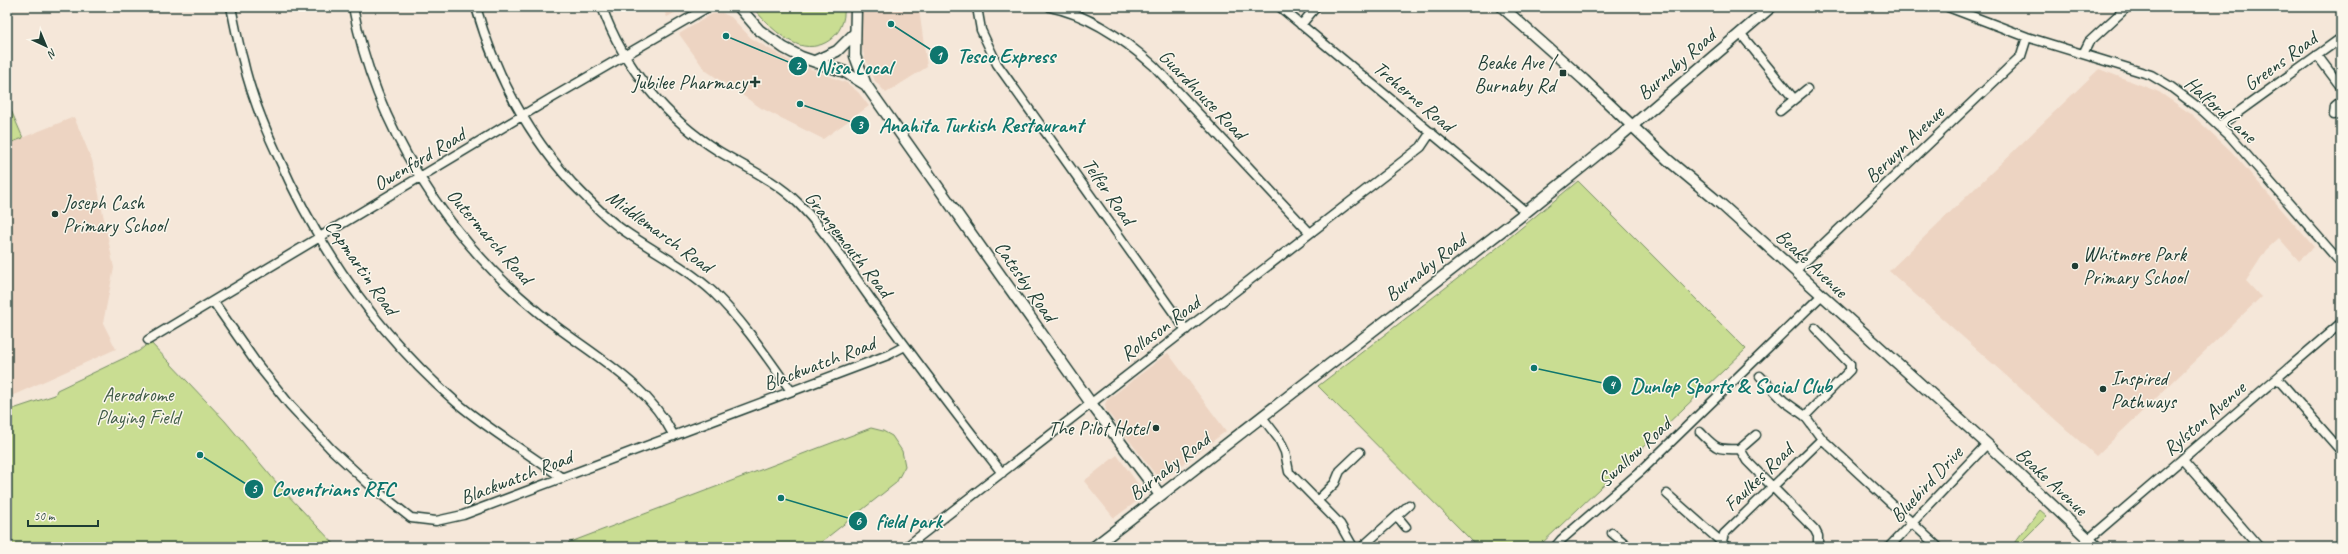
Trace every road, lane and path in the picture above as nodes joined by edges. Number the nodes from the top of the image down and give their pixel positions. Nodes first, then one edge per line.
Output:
1 (232, 7) edge
2 (353, 7) edge
3 (476, 7) edge
4 (602, 7) edge
5 (708, 7) edge
6 (739, 7) edge
7 (856, 7) edge
8 (977, 7) edge
9 (1050, 7) edge
10 (1280, 7) edge
11 (1316, 7) edge
12 (1502, 7) edge
13 (1771, 7) edge
14 (1948, 7) edge
15 (2127, 7) edge
16 (1301, 25) junction
17 (1740, 33) junction
18 (854, 34) junction
19 (2027, 37) junction
20 (2341, 38) edge
21 (2083, 54) junction
22 (2317, 54) junction
23 (625, 55) junction
24 (815, 60) junction
25 (866, 85) junction
26 (2341, 87) edge
27 (1807, 89) dead end
28 (1794, 99) junction
29 (2341, 102) edge
30 (1780, 111) dead end
31 (2334, 115) dead end
32 (522, 117) junction
33 (1632, 126) junction
34 (2219, 126) junction
35 (1431, 132) junction
36 (421, 178) junction
37 (1526, 212) junction
38 (1310, 233) junction
39 (319, 238) junction
40 (2341, 263) edge
41 (1795, 271) junction
42 (1821, 296) junction
43 (213, 301) junction
44 (2341, 323) edge
45 (1816, 328) dead end
46 (1186, 330) junction
47 (148, 340) dead end
48 (906, 346) junction
49 (1760, 376) dead end
50 (2277, 378) junction
51 (791, 391) junction
52 (1090, 402) junction
53 (1805, 416) junction
54 (1262, 417) junction
55 (1700, 432) dead end
56 (1756, 434) dead end
57 (674, 436) junction
58 (1822, 440) junction
59 (1987, 444) junction
60 (1740, 449) junction
61 (1360, 452) dead end
62 (2341, 452) edge
63 (2182, 459) junction
64 (1002, 473) junction
65 (562, 478) junction
66 (1772, 487) junction
67 (1666, 494) dead end
68 (1160, 495) junction
69 (1317, 501) junction
70 (1409, 505) dead end
71 (1397, 516) junction
72 (1913, 523) junction
73 (1406, 527) dead end
74 (1612, 533) dead end
75 (2089, 539) junction
76 (1724, 544) edge
77 (906, 547) edge
78 (1094, 547) edge
79 (1353, 547) edge
80 (1362, 547) edge
81 (1555, 547) edge
82 (1629, 547) edge
83 (1818, 547) edge
84 (1890, 547) edge
85 (1938, 547) edge
86 (2097, 547) edge
87 (2259, 547) edge

1 - 39 street, Capmartin Road
2 - 36 street, Outermarch Road
3 - 32 street, Middlemarch Road
4 - 23 street, Grangemouth Road
5 - 23 street, Owenford Road
6 - 24 street, Catesby Road
7 - 18 street, Catesby Road
8 - 46 street, Telfer Road
9 - 38 street, Guardhouse Road
10 - 16 street, Treherne Road
11 - 16 street
12 - 33 street, Beake Avenue
13 - 17 street, Burnaby Road
14 - 19 street, Halford Lane
15 - 21 street
16 - 35 street, Treherne Road
17 - 28 street
17 - 33 street, Burnaby Road
18 - 24 street
18 - 25 street, Catesby Road
19 - 21 street, Halford Lane
19 - 41 street, Berwyn Avenue
20 - 22 street, Greens Road
21 - 34 street, Halford Lane
22 - 26 street
22 - 34 street, Greens Road
23 - 32 street, Owenford Road
23 - 48 street, Grangemouth Road
24 - 25 street, Catesby Road
25 - 52 street, Catesby Road
27 - 28 street
28 - 30 street
29 - 31 street
32 - 36 street, Owenford Road
32 - 51 street, Middlemarch Road
33 - 37 street, Burnaby Road
33 - 41 street, Beake Avenue
34 - 40 street, Halford Lane
35 - 37 street, Treherne Road
35 - 38 street, Rollason Road
36 - 39 street, Owenford Road
36 - 57 street, Outermarch Road
37 - 54 street, Burnaby Road
38 - 46 street, Rollason Road
39 - 43 street, Owenford Road
39 - 65 street, Capmartin Road
41 - 42 street, Beake Avenue
42 - 59 street, Beake Avenue
42 - 81 street, Swallow Road
43 - 47 street, Owenford Road
43 - 65 street, Blackwatch Road
44 - 50 street, Rylston Avenue
45 - 53 street
46 - 52 street, Rollason Road
48 - 51 street, Blackwatch Road
48 - 64 street, Grangemouth Road
49 - 53 street
50 - 62 street
50 - 63 street, Rylston Avenue
51 - 57 street, Blackwatch Road
52 - 64 street, Rollason Road
52 - 68 street, Catesby Road
53 - 58 street
54 - 68 street, Burnaby Road
54 - 69 street
55 - 60 street
56 - 60 street
57 - 65 street, Blackwatch Road
58 - 66 street, Faulkes Road
58 - 72 street
59 - 72 street, Bluebird Drive
59 - 75 street, Beake Avenue
60 - 66 street
61 - 69 street
63 - 75 street, Rylston Avenue
63 - 87 street
64 - 77 street, Rollason Road
66 - 76 street, Faulkes Road
66 - 83 street
67 - 76 street
68 - 78 street, Burnaby Road
69 - 79 street
70 - 71 street
71 - 73 street
71 - 80 street
72 - 84 street, Bluebird Drive
72 - 85 street
74 - 82 street
75 - 86 street, Beake Avenue

